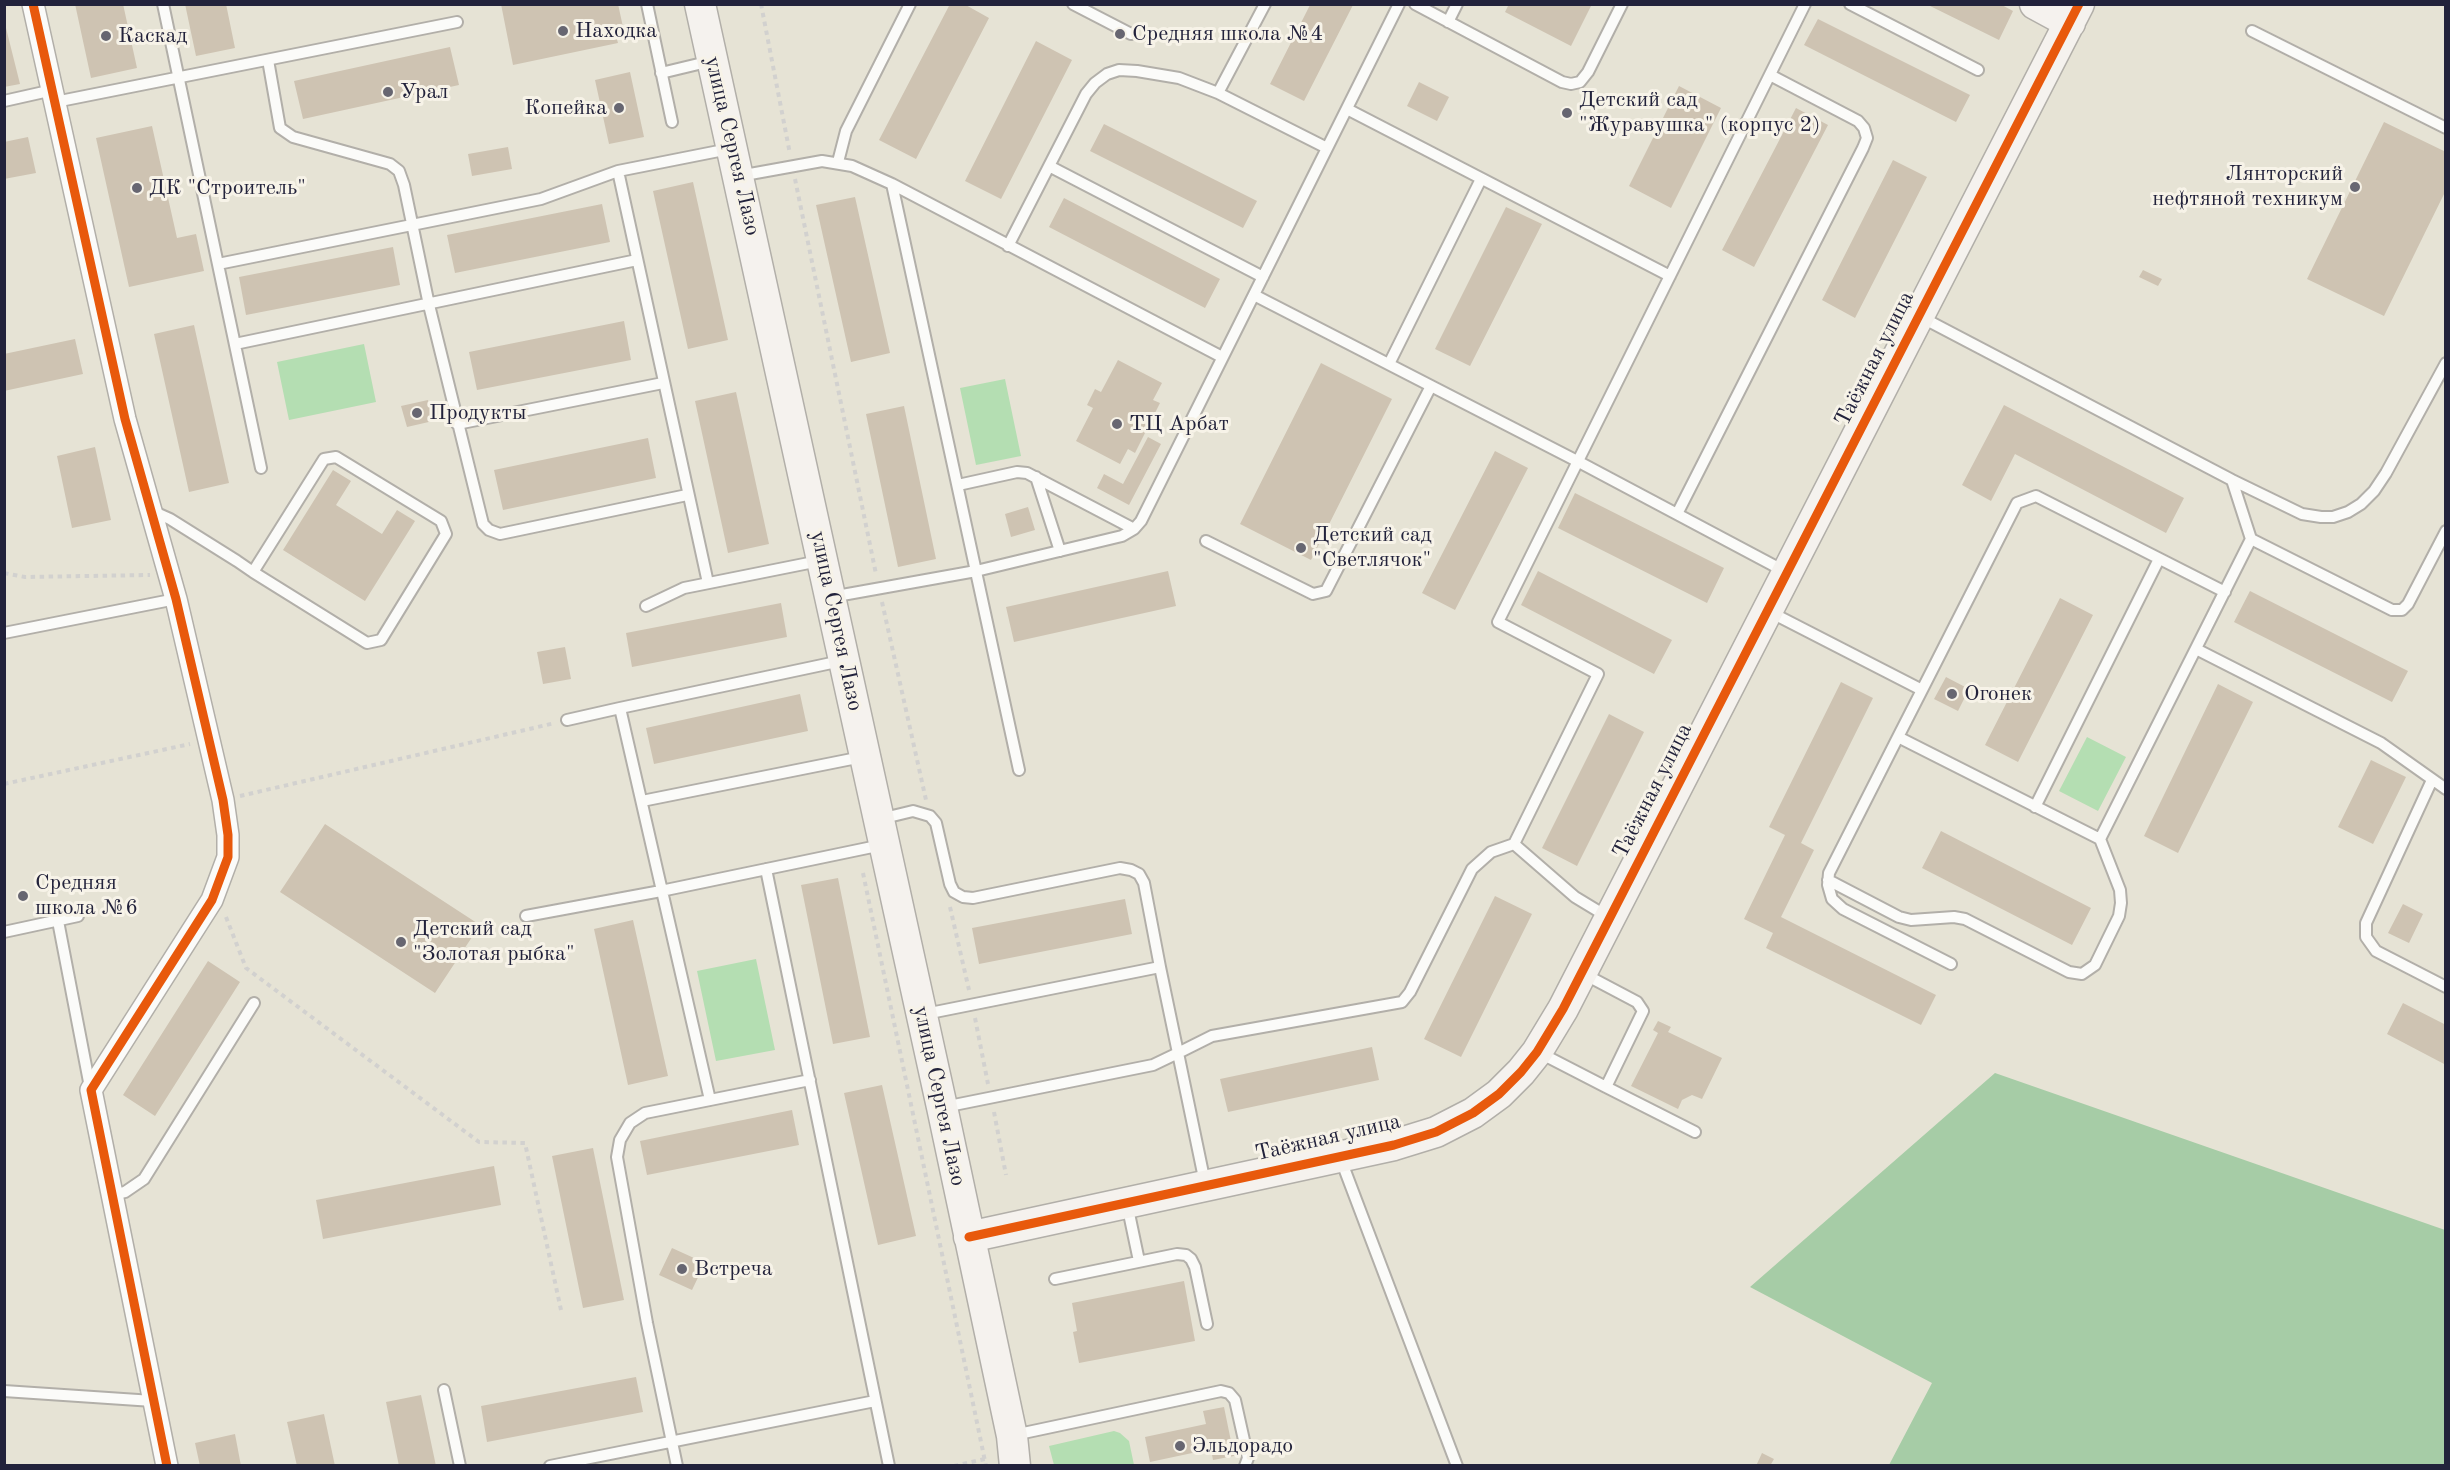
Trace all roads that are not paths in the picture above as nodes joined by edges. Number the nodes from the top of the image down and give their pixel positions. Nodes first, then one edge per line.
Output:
1 (33, 4) edge
2 (163, 4) edge
3 (647, 4) edge
4 (700, 4) edge
5 (910, 4) edge
6 (1073, 4) edge
7 (1265, 4) edge
8 (1399, 4) edge
9 (1414, 4) edge
10 (1457, 4) edge
11 (1622, 4) edge
12 (1805, 4) edge
13 (1850, 4) edge
14 (2035, 4) edge
15 (2075, 14) edge
16 (457, 22) dead end
17 (1448, 22) junction
18 (2252, 31) dead end
19 (1131, 34) dead end
20 (268, 60) junction
21 (713, 61) junction
22 (1978, 70) dead end
23 (661, 73) junction
24 (1770, 75) junction
25 (179, 77) junction
26 (1218, 93) junction
27 (54, 96) junction
28 (4, 101) edge
29 (1347, 109) junction
30 (672, 122) dead end
31 (2445, 128) edge
32 (1327, 148) junction
33 (838, 162) junction
34 (735, 163) junction
35 (1049, 166) junction
36 (618, 171) junction
37 (1481, 178) junction
38 (892, 184) junction
39 (412, 226) junction
40 (1008, 246) junction
41 (637, 260) junction
42 (218, 264) junction
43 (1670, 276) junction
44 (1263, 277) junction
45 (1254, 295) junction
46 (429, 305) junction
47 (1919, 316) junction
48 (235, 344) junction
49 (1222, 357) junction
50 (2445, 363) edge
51 (1389, 364) junction
52 (663, 383) junction
53 (1431, 386) junction
54 (457, 424) junction
55 (1579, 462) junction
56 (261, 468) dead end
57 (1036, 477) junction
58 (2232, 480) junction
59 (958, 485) junction
60 (687, 495) junction
61 (152, 511) junction
62 (1677, 514) junction
63 (1134, 529) junction
64 (2445, 531) edge
65 (2251, 539) junction
66 (1206, 541) dead end
67 (1060, 551) junction
68 (2159, 559) junction
69 (823, 560) junction
70 (976, 571) junction
71 (253, 572) junction
72 (1787, 572) junction
73 (708, 582) junction
74 (2224, 592) junction
75 (831, 597) junction
76 (176, 599) junction
77 (646, 606) dead end
78 (1767, 610) junction
79 (4, 633) edge
80 (2196, 649) junction
81 (844, 660) junction
82 (1922, 690) junction
83 (620, 708) junction
84 (567, 720) road end
85 (1898, 737) junction
86 (866, 756) junction
87 (1019, 770) dead end
88 (2432, 780) junction
89 (2445, 789) edge
90 (642, 801) junction
91 (2036, 807) junction
92 (874, 838) junction
93 (2100, 839) junction
94 (1514, 844) junction
95 (766, 869) junction
96 (1828, 880) junction
97 (661, 891) junction
98 (78, 916) dead end
99 (526, 916) dead end
100 (1610, 918) junction
101 (58, 921) junction
102 (4, 932) edge
103 (1951, 963) dead end
104 (1160, 968) junction
105 (1582, 973) junction
106 (2445, 987) edge
107 (254, 1003) dead end
108 (922, 1015) junction
109 (1537, 1052) junction
110 (1179, 1053) junction
111 (810, 1080) junction
112 (1606, 1087) junction
113 (91, 1090) junction
114 (710, 1100) junction
115 (942, 1107) junction
116 (1695, 1132) dead end
117 (1340, 1157) junction
118 (1206, 1186) junction
119 (111, 1195) junction
120 (1127, 1203) junction
121 (969, 1237) junction
122 (1139, 1261) junction
123 (1055, 1279) dead end
124 (1207, 1324) dead end
125 (444, 1390) dead end
126 (4, 1391) edge
127 (153, 1401) junction
128 (875, 1401) junction
129 (1012, 1436) junction
130 (672, 1442) junction
131 (167, 1466) edge
132 (460, 1466) edge
133 (550, 1466) edge
134 (677, 1466) edge
135 (889, 1466) edge
136 (1015, 1466) edge
137 (1245, 1466) edge
138 (1457, 1466) edge

1 - 27 street
2 - 25 lane
3 - 23 lane
4 - 21 street, улица Сергея Лазо
5 - 33 lane
6 - 19 lane
7 - 26 lane
8 - 29 lane
9 - 17 lane
10 - 17 lane
11 - 17 lane
12 - 24 lane
13 - 22 lane
14 - 15 street
15 - 47 street, Таёжная улица
16 - 20 lane
18 - 31 lane
20 - 25 lane
20 - 39 lane
21 - 23 lane
21 - 34 street, улица Сергея Лазо
23 - 30 lane
24 - 43 lane
24 - 62 lane
25 - 27 lane
25 - 42 lane
26 - 32 lane
26 - 35 lane
27 - 28 lane
27 - 61 street
29 - 32 lane
29 - 37 lane
32 - 44 lane
33 - 34 lane
33 - 38 lane
34 - 36 lane
34 - 69 street, улица Сергея Лазо
35 - 40 lane
35 - 44 lane
36 - 39 lane
36 - 41 lane
37 - 43 lane
37 - 51 lane
38 - 40 lane
38 - 59 lane
39 - 42 lane
39 - 46 lane
40 - 49 lane
41 - 46 lane
41 - 52 lane
42 - 48 lane
43 - 55 lane
44 - 45 lane
45 - 49 lane
45 - 51 lane
46 - 48 lane
46 - 54 lane
47 - 58 lane
47 - 72 street, Таёжная улица
48 - 56 lane
49 - 63 lane
50 - 58 lane
51 - 53 lane
52 - 54 lane
52 - 60 lane
53 - 55 lane
53 - 66 lane
54 - 60 lane
55 - 62 lane
55 - 94 lane
57 - 59 lane
57 - 63 lane
57 - 67 lane
58 - 65 lane
59 - 70 lane
60 - 73 lane
61 - 71 lane
61 - 76 street
62 - 72 lane
63 - 67 lane
64 - 65 lane
65 - 74 lane
67 - 70 lane
68 - 74 lane
68 - 82 lane
68 - 91 lane
69 - 73 lane
69 - 75 street, улица Сергея Лазо
70 - 75 lane
70 - 87 lane
71 - 71 lane
72 - 78 street, Таёжная улица
73 - 77 lane
74 - 80 lane
75 - 81 street, улица Сергея Лазо
76 - 79 lane
76 - 113 street
78 - 82 lane
78 - 100 street, Таёжная улица
80 - 88 lane
80 - 93 lane
81 - 83 lane
81 - 86 street, улица Сергея Лазо
82 - 85 lane
83 - 84 lane
83 - 90 lane
85 - 91 lane
85 - 96 lane
86 - 90 lane
86 - 92 street, улица Сергея Лазо
88 - 89 lane
88 - 106 lane
90 - 97 lane
91 - 93 lane
92 - 95 lane
92 - 104 lane
92 - 108 street, улица Сергея Лазо
93 - 96 lane
94 - 100 lane
94 - 110 lane
95 - 97 lane
95 - 111 lane
96 - 103 lane
97 - 99 lane
97 - 114 lane
98 - 101 lane
100 - 105 street, Таёжная улица
101 - 102 lane
101 - 113 lane
104 - 108 lane
104 - 110 lane
105 - 109 street, Таёжная улица
105 - 112 lane
107 - 119 lane
108 - 115 street, улица Сергея Лазо
109 - 112 lane
109 - 117 street, Таёжная улица
110 - 115 lane
110 - 118 lane
111 - 114 lane
111 - 128 lane
112 - 116 lane
113 - 119 street
114 - 130 lane
115 - 121 street, улица Сергея Лазо
117 - 118 street, Таёжная улица
117 - 138 lane
118 - 120 street, Таёжная улица
119 - 127 street
120 - 121 street, Таёжная улица
120 - 122 lane
121 - 129 street
122 - 123 lane
122 - 124 lane
125 - 132 lane
126 - 127 lane
127 - 131 street
128 - 130 lane
128 - 135 lane
129 - 136 street
129 - 137 lane
130 - 133 lane
130 - 134 lane

